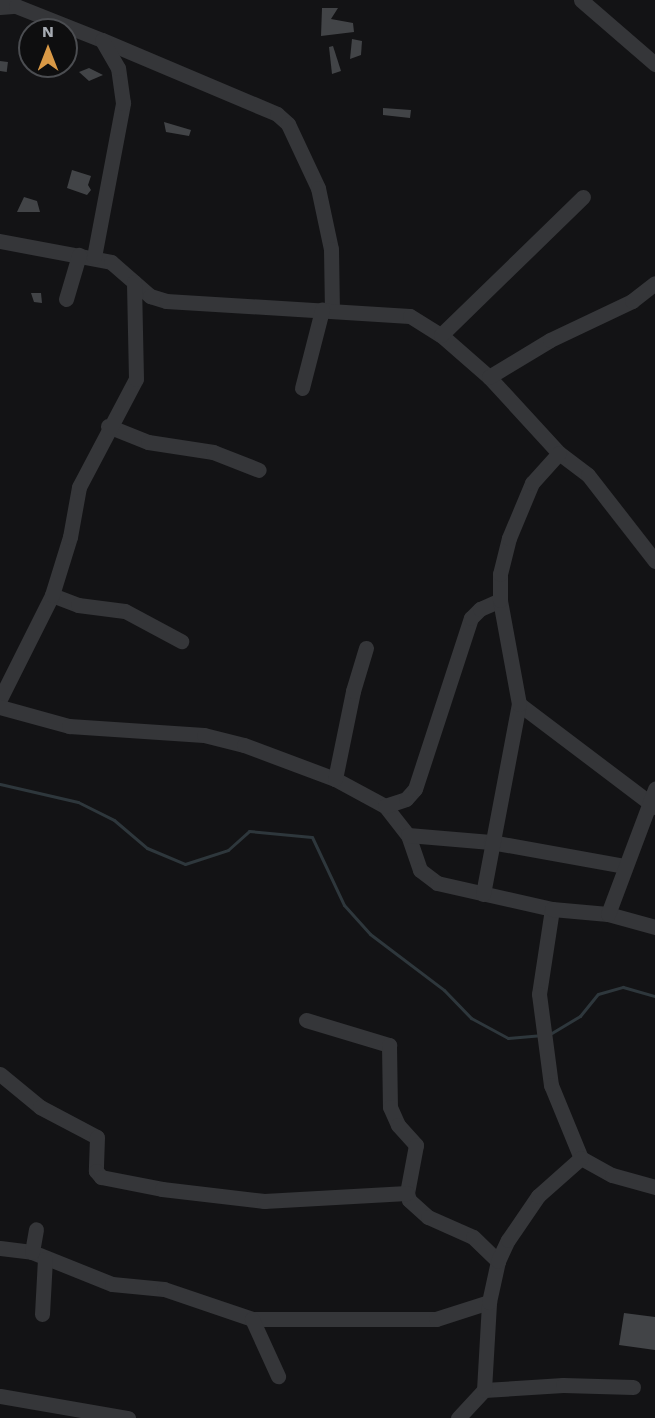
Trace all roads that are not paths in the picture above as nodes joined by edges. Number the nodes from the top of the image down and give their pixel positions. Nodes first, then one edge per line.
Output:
1 (581, 0) edge
2 (0, 8) edge
3 (102, 40) junction
4 (655, 64) edge
5 (583, 197) dead end
6 (0, 241) edge
7 (87, 256) junction
8 (134, 282) junction
9 (655, 283) edge
10 (66, 299) dead end
11 (327, 310) junction
12 (441, 335) junction
13 (489, 377) junction
14 (302, 388) dead end
15 (108, 426) junction
16 (559, 453) junction
17 (258, 470) dead end
18 (655, 561) edge
19 (52, 595) junction
20 (500, 600) junction
21 (181, 641) dead end
22 (366, 648) dead end
23 (0, 699) edge
24 (519, 704) junction
25 (0, 707) edge
26 (335, 779) junction
27 (653, 799) edge
28 (385, 806) junction
29 (408, 835) junction
30 (491, 842) junction
31 (624, 866) junction
32 (483, 894) junction
33 (552, 909) junction
34 (608, 914) junction
35 (655, 927) edge
36 (306, 1020) dead end
37 (0, 1074) edge
38 (581, 1158) junction
39 (655, 1187) edge
40 (407, 1193) junction
41 (36, 1229) dead end
42 (0, 1248) edge
43 (39, 1256) junction
44 (498, 1261) junction
45 (489, 1302) junction
46 (42, 1314) dead end
47 (252, 1319) junction
48 (278, 1376) dead end
49 (633, 1387) dead end
50 (484, 1390) junction
51 (0, 1396) edge
52 (128, 1418) edge
53 (459, 1418) edge

1 - 4 street
2 - 3 street
3 - 7 street
3 - 11 street
5 - 12 street
6 - 7 street
7 - 8 street
7 - 10 street
8 - 11 street
8 - 15 street
9 - 13 street
11 - 12 street
11 - 14 street
12 - 13 street
13 - 16 street
15 - 17 street
15 - 19 street
16 - 18 street
16 - 20 street
19 - 21 street
19 - 23 street
20 - 24 street
20 - 28 street
22 - 26 street
24 - 27 street
24 - 30 street
25 - 26 street
26 - 28 street
27 - 31 street
28 - 29 street
29 - 30 street
29 - 32 street
30 - 31 street
30 - 32 street
31 - 34 street
32 - 33 street
33 - 34 street
33 - 38 street
34 - 35 street
36 - 40 street
37 - 40 street
38 - 39 street
38 - 44 street
40 - 44 street
41 - 43 street
42 - 43 street
43 - 46 street
43 - 47 street
44 - 45 street
45 - 47 street
45 - 50 street
47 - 48 street
49 - 50 street
50 - 53 street
51 - 52 street

